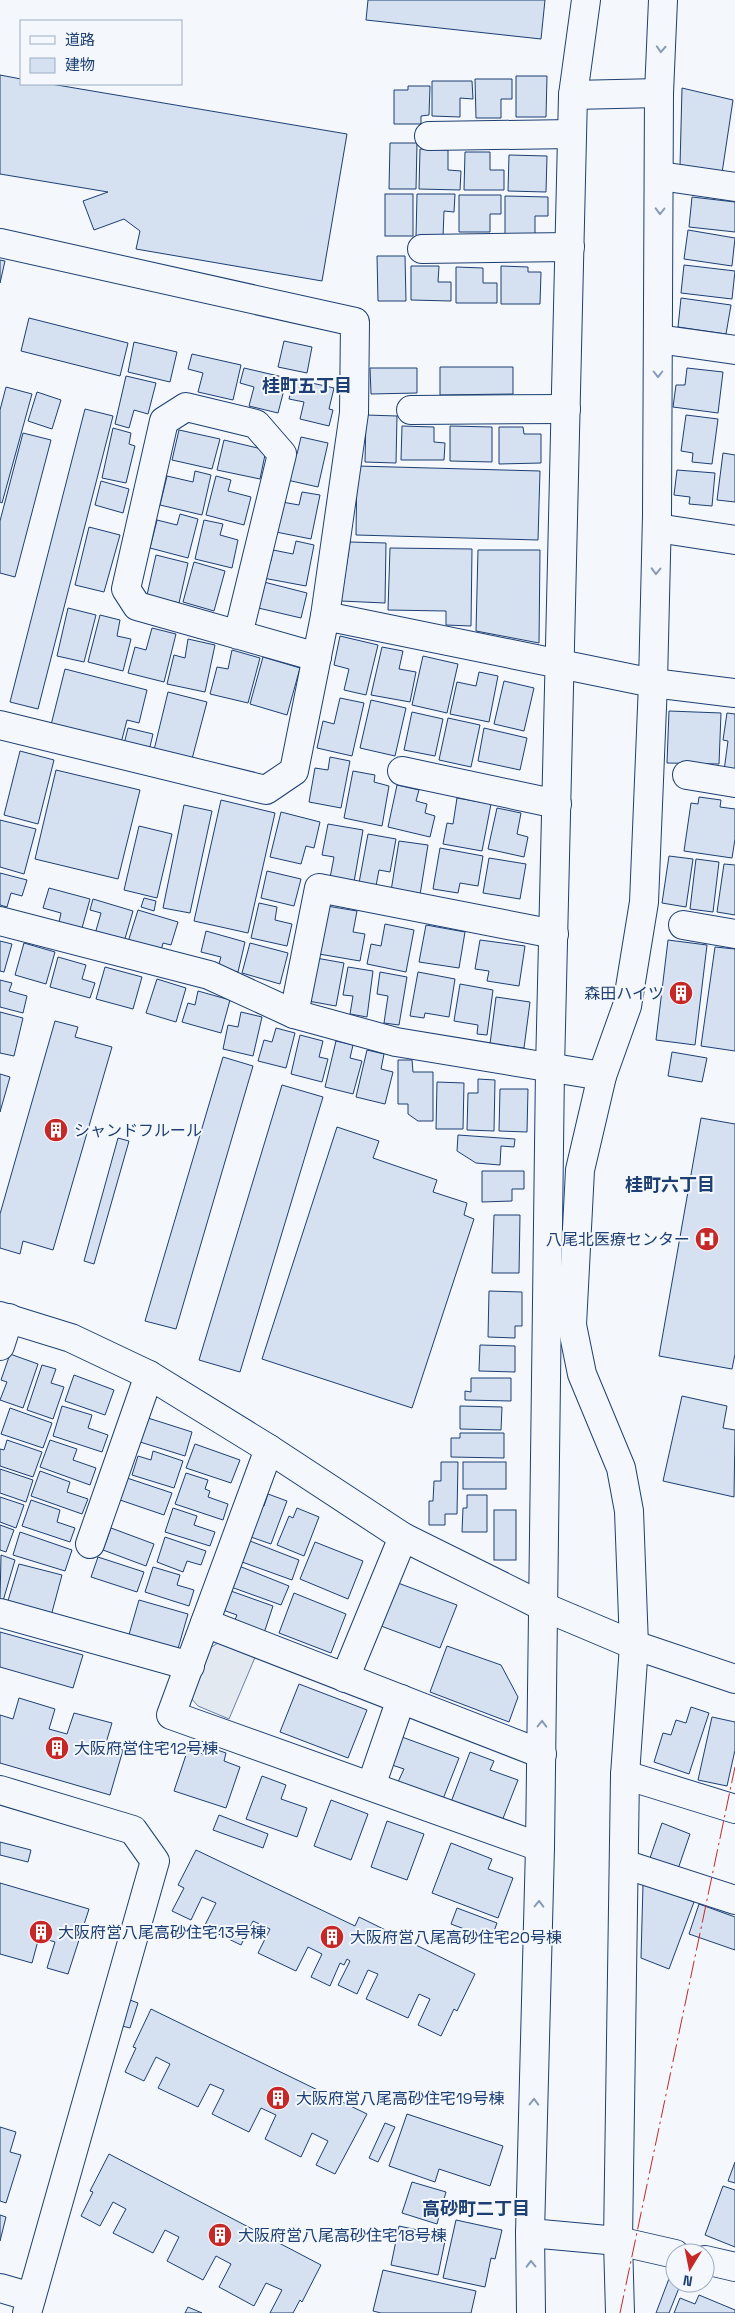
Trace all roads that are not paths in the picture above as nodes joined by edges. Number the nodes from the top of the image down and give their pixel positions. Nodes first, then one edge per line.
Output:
1 (586, 0) edge
2 (664, 0) edge
3 (659, 93) junction
4 (573, 95) junction
5 (572, 134) junction
6 (429, 136) dead end
7 (660, 176) junction
8 (735, 186) edge
9 (0, 243) edge
10 (570, 247) junction
11 (422, 249) dead end
12 (658, 339) junction
13 (735, 350) edge
14 (566, 409) junction
15 (412, 410) dead end
16 (656, 528) junction
17 (735, 540) edge
18 (325, 616) junction
19 (238, 635) junction
20 (317, 657) junction
21 (561, 664) junction
22 (654, 683) junction
23 (735, 693) edge
24 (0, 726) edge
25 (402, 771) dead end
26 (687, 776) dead end
27 (735, 783) edge
28 (557, 804) junction
29 (0, 921) edge
30 (683, 925) dead end
31 (554, 934) junction
32 (735, 934) edge
33 (294, 1014) junction
34 (550, 1069) junction
35 (602, 1076) junction
36 (5, 1317) edge
37 (0, 1346) edge
38 (149, 1375) junction
39 (270, 1449) junction
40 (403, 1537) junction
41 (90, 1544) dead end
42 (544, 1607) junction
43 (0, 1613) edge
44 (205, 1623) junction
45 (634, 1645) junction
46 (190, 1666) junction
47 (734, 1676) edge
48 (345, 1678) junction
49 (401, 1699) junction
50 (542, 1754) junction
51 (625, 1775) junction
52 (371, 1786) junction
53 (0, 1790) edge
54 (735, 1809) edge
55 (540, 1847) junction
56 (624, 1864) junction
57 (735, 1900) edge
58 (530, 2233) junction
59 (618, 2241) junction
60 (665, 2252) edge
61 (715, 2262) edge
62 (735, 2267) edge
63 (0, 2288) edge
64 (29, 2305) edge
65 (531, 2313) edge
66 (620, 2313) edge

1 - 4 street
2 -> 3 street
3 - 4 street
3 - 7 street
4 - 5 street
5 - 6 street
5 - 10 street
7 - 8 street
7 -> 12 street
9 - 18 street
10 - 11 street
10 - 14 street
12 - 13 street
12 -> 16 street
14 - 15 street
14 - 21 street
16 - 17 street
16 -> 22 street
18 - 20 street
18 - 21 street
19 - 19 street
19 - 20 street
20 - 24 street
21 - 22 street
21 - 28 street
22 - 23 street
22 - 35 street
25 - 28 street
26 - 27 street
28 - 31 street
29 - 33 street
30 - 32 street
31 - 33 street
31 - 34 street
33 - 34 street
34 - 35 street
34 - 42 street
35 - 45 street
36 - 37 street
36 - 38 street
38 - 39 street
38 - 41 street
39 - 40 street
39 - 44 street
40 - 42 street
40 - 48 street
42 - 45 street
50 -> 42 street
43 - 46 street
44 - 46 street
44 - 48 street
45 - 47 street
45 - 51 street
46 - 52 street
48 - 49 street
49 - 50 street
49 - 52 street
50 - 55 street
51 - 54 street
51 - 56 street
52 - 55 street
53 - 64 street
58 -> 55 street
56 - 57 street
56 - 59 street
58 - 59 street
65 -> 58 street
59 - 60 street
59 - 66 street
61 - 62 street
63 - 64 street

